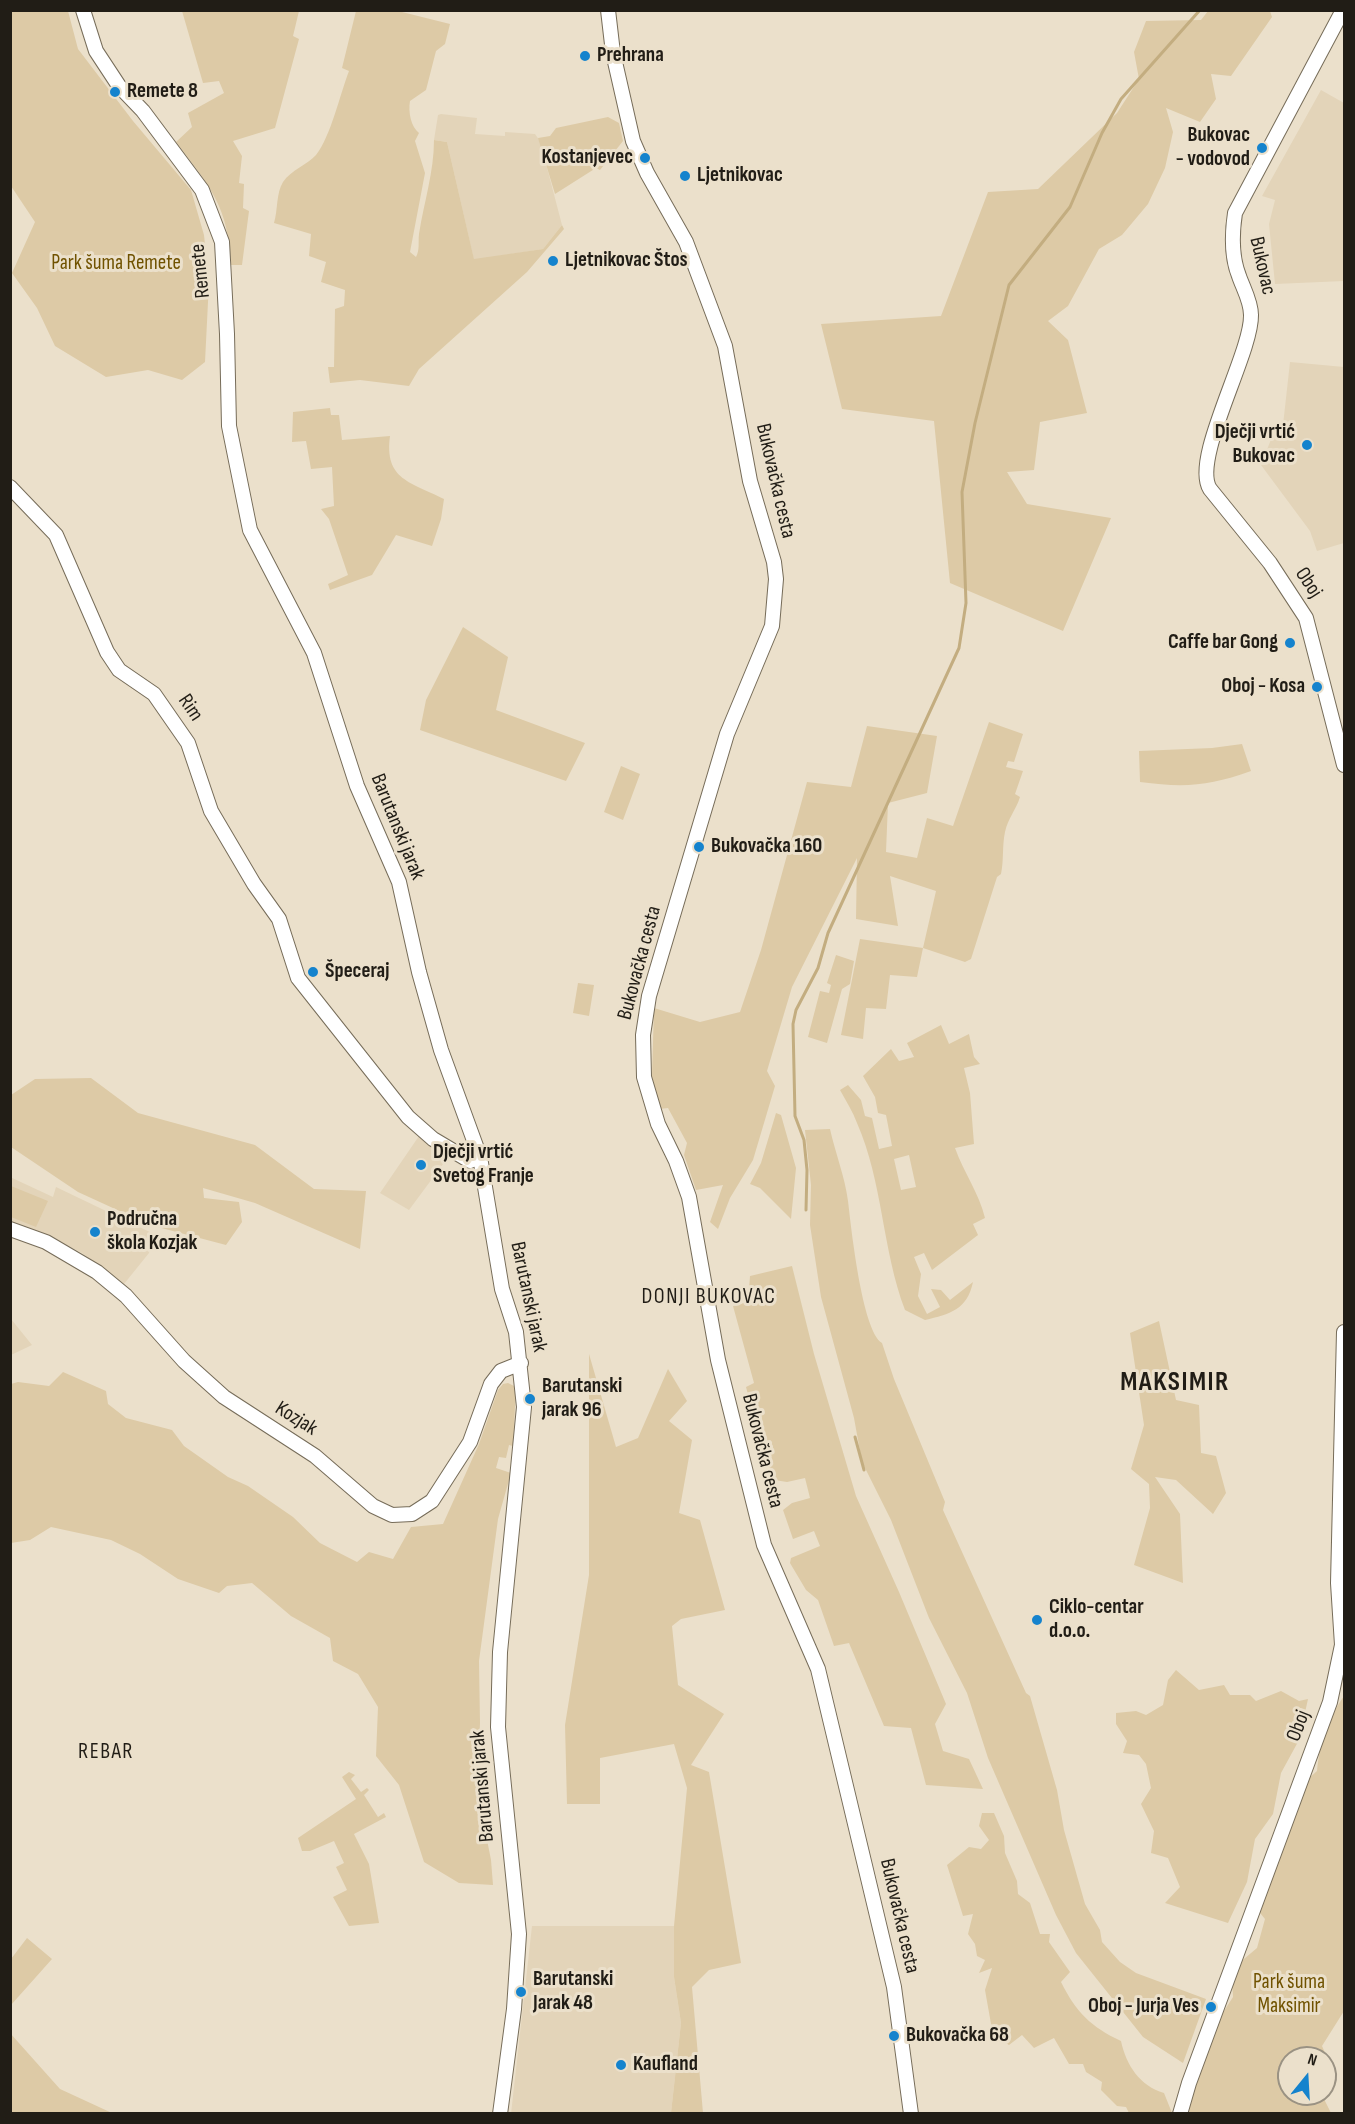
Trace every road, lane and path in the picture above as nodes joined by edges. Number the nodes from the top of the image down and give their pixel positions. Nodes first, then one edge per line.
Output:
1 (83, 10) edge
2 (608, 10) edge
3 (1343, 10) edge
4 (1205, 480) joint
5 (10, 487) edge
6 (250, 530) joint
7 (1344, 765) edge
8 (480, 1157) junction
9 (10, 1228) edge
10 (1344, 1332) edge
11 (521, 1363) junction
12 (500, 2114) edge
13 (911, 2114) edge
14 (1180, 2114) edge

1 - 6 street, Remete
2 - 13 street, Bukovačka cesta
3 - 4 street, Bukovac
4 - 7 street, Oboj
5 - 8 street, Rim
6 - 8 street, Barutanski jarak
8 - 11 street, Barutanski jarak
9 - 11 street, Kozjak
10 - 14 street, Oboj
11 - 12 street, Barutanski jarak

